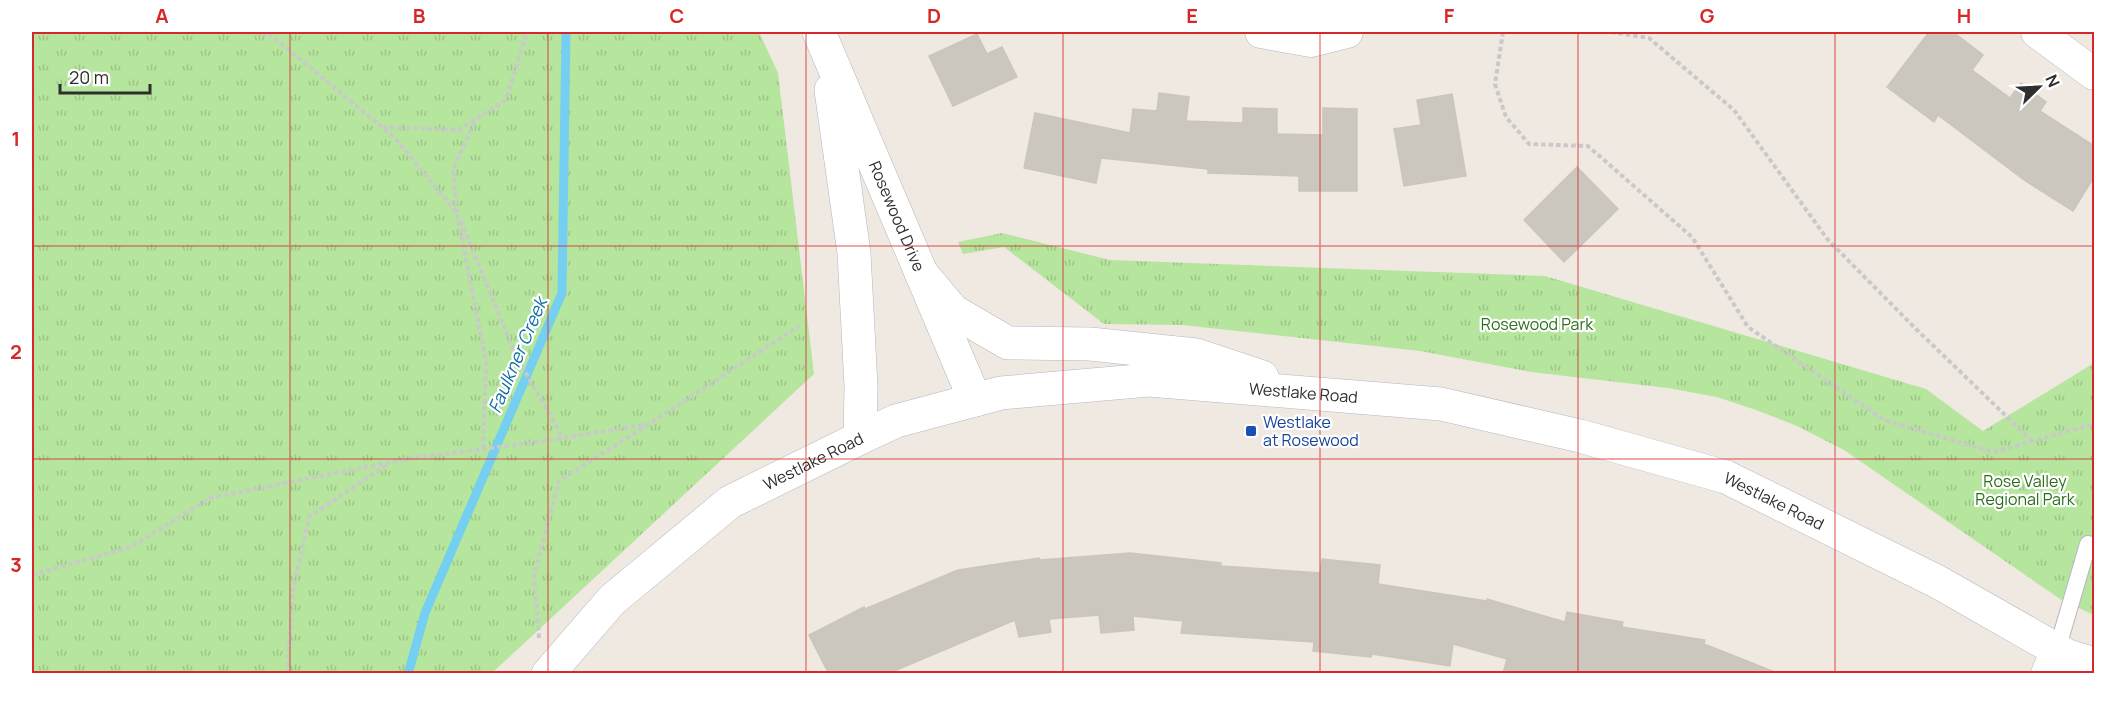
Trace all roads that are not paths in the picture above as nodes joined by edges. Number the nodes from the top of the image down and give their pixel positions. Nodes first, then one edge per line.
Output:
1 (1261, 32) edge
2 (1347, 32) edge
3 (2037, 32) edge
4 (1313, 36) edge
5 (822, 39) edge
6 (2094, 74) edge
7 (921, 273) junction
8 (1312, 394) junction
9 (975, 400) junction
10 (860, 438) junction
11 (2088, 544) dead end
12 (2052, 662) edge
13 (2094, 664) edge
14 (548, 674) edge

1 - 4 street
2 - 4 street
3 - 6 street
5 - 7 street, Rosewood Drive
5 - 10 street
7 - 8 street
7 - 9 street, Rosewood Drive
8 - 9 street, Westlake Road
8 - 12 street, Westlake Road
9 - 10 street, Westlake Road
10 - 14 street, Westlake Road
11 - 12 lane
12 - 13 street, Westlake Road

